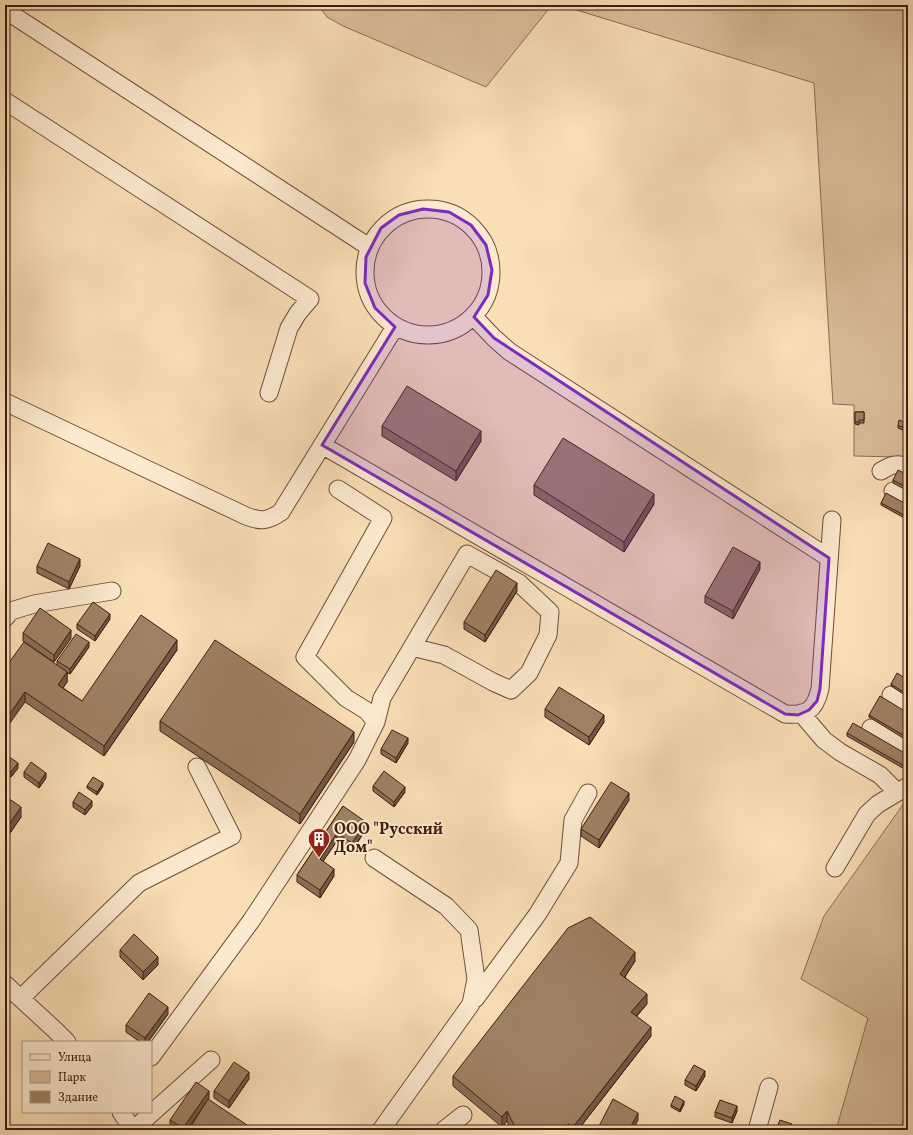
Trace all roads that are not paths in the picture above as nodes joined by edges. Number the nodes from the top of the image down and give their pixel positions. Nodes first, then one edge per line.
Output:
1 (5, 10) edge
2 (5, 101) edge
3 (369, 247) junction
4 (474, 317) junction
5 (395, 327) junction
6 (269, 393) dead end
7 (5, 402) edge
8 (322, 444) junction
9 (908, 468) edge
10 (881, 471) dead end
11 (338, 490) dead end
12 (893, 491) dead end
13 (908, 499) edge
14 (832, 520) dead end
15 (829, 558) junction
16 (112, 591) dead end
17 (5, 618) edge
18 (412, 647) junction
19 (891, 695) dead end
20 (908, 705) edge
21 (801, 714) junction
22 (376, 722) junction
23 (871, 728) dead end
24 (908, 749) edge
25 (197, 767) dead end
26 (903, 789) edge
27 (588, 793) dead end
28 (374, 858) dead end
29 (835, 868) dead end
30 (5, 984) edge
31 (21, 998) junction
32 (471, 1004) junction
33 (66, 1041) edge
34 (152, 1055) edge
35 (211, 1060) dead end
36 (769, 1088) dead end
37 (122, 1113) edge
38 (463, 1115) dead end
39 (134, 1130) edge
40 (382, 1130) edge
41 (444, 1130) edge
42 (757, 1130) edge

1 - 3 street
2 - 6 street
3 - 4 street
3 - 5 street
4 - 5 street
4 - 15 street
5 - 8 street
7 - 8 street
8 - 21 street
9 - 10 street
11 - 22 street
12 - 13 street
14 - 15 street
15 - 21 street
16 - 17 street
18 - 18 street
18 - 22 street
19 - 20 street
21 - 26 street
22 - 34 street
23 - 24 street
25 - 31 street
26 - 29 street
27 - 32 street
28 - 32 street
30 - 31 street
31 - 33 street
32 - 40 street
35 - 39 street
36 - 42 street
37 - 39 street
38 - 41 street

